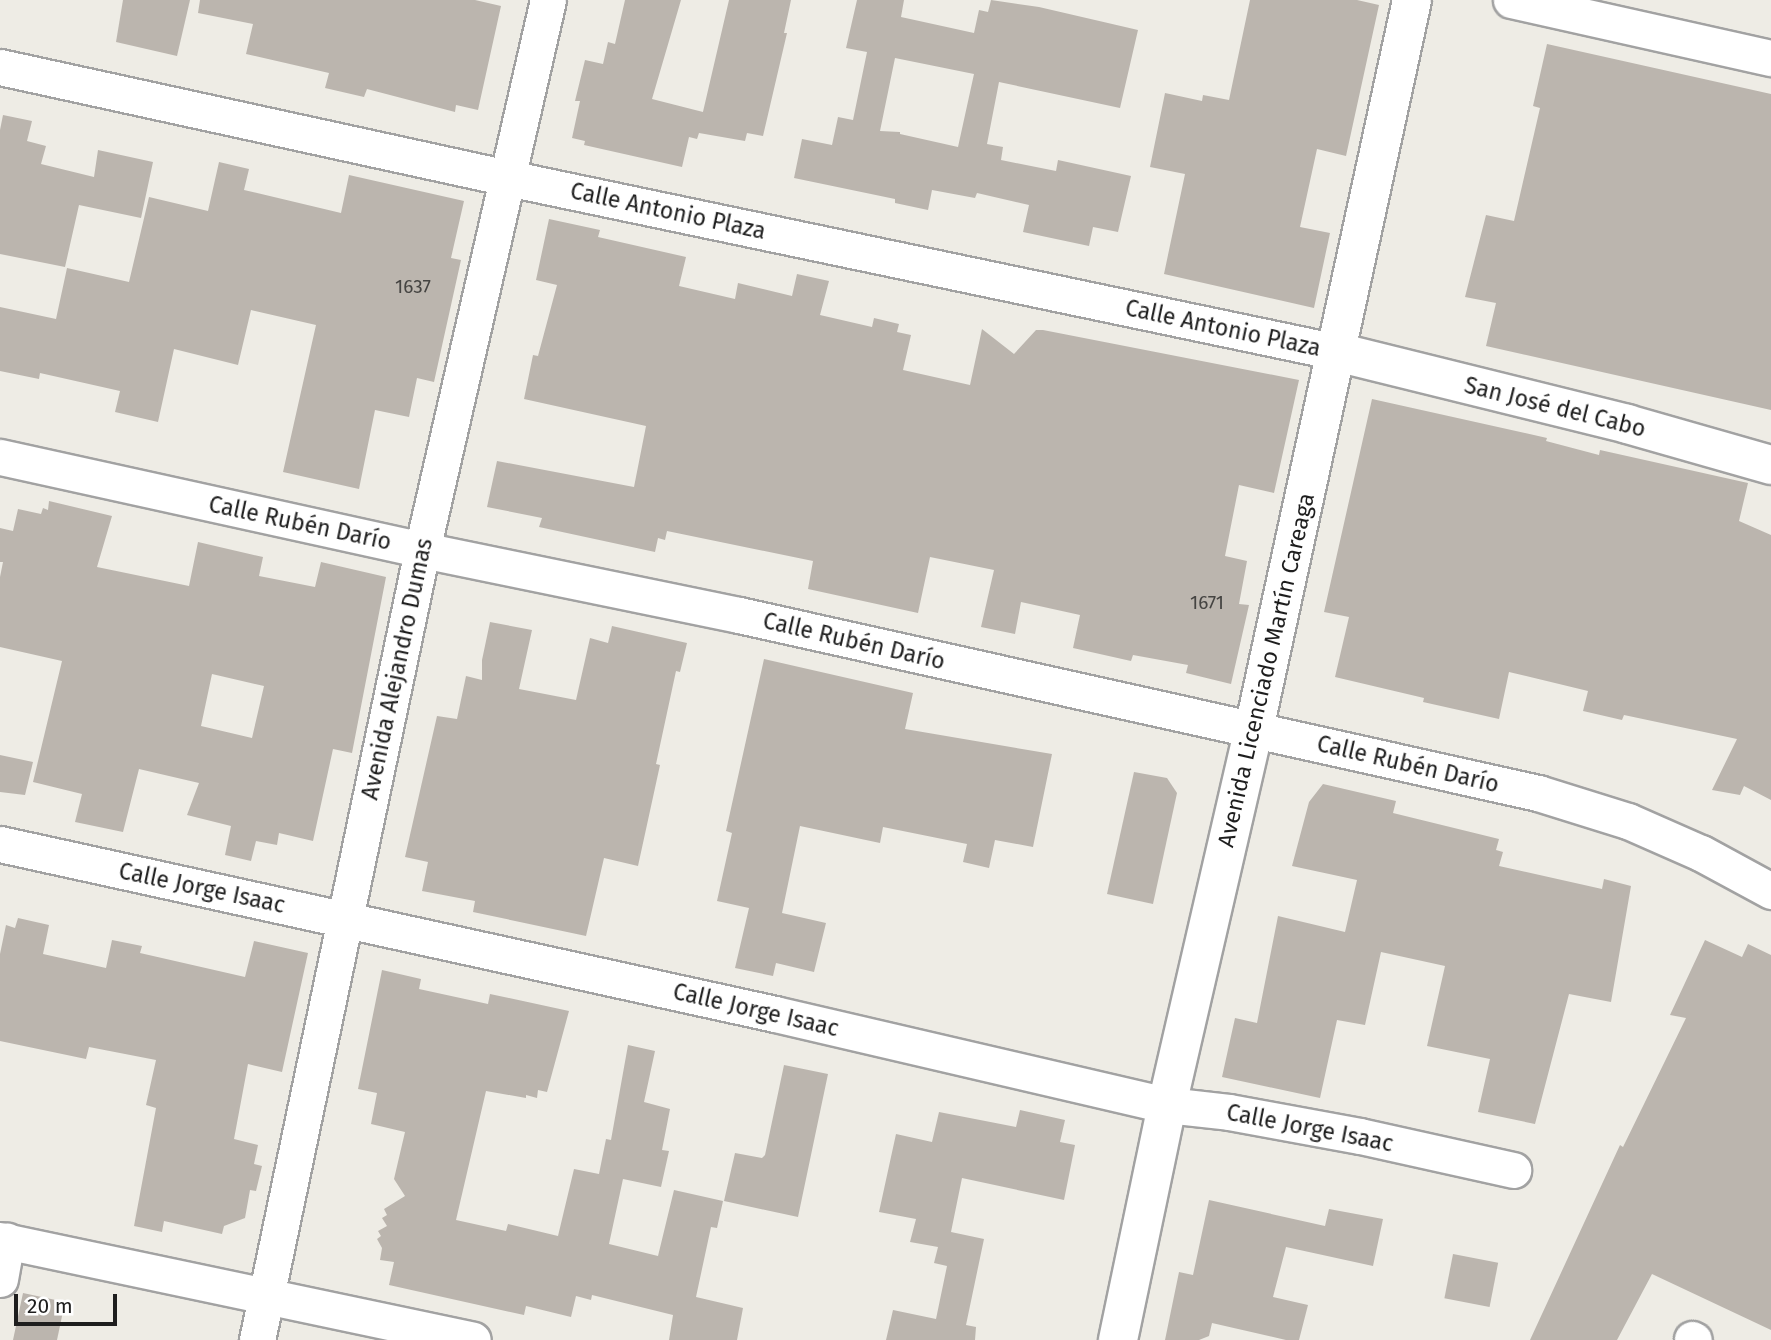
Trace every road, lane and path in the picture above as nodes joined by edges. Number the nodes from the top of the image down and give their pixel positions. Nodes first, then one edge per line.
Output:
1 (548, 0) edge
2 (1412, 0) edge
3 (1511, 0) edge
4 (1771, 58) edge
5 (0, 67) edge
6 (508, 178) junction
7 (1337, 352) junction
8 (0, 457) edge
9 (1771, 465) edge
10 (422, 550) junction
11 (1254, 729) junction
12 (0, 844) edge
13 (1771, 891) edge
14 (344, 918) junction
15 (1167, 1105) junction
16 (1513, 1170) dead end
17 (3, 1240) edge
18 (0, 1279) edge
19 (265, 1296) junction
20 (257, 1340) edge
21 (473, 1340) edge
22 (1118, 1340) edge

1 - 6 street, Avenida Alejandro Dumas
2 - 7 street, Avenida Licenciado Martín Careaga
3 - 4 street
5 - 6 street, Calle Antonio Plaza
6 - 7 street, Calle Antonio Plaza
6 - 10 street, Avenida Alejandro Dumas
7 - 9 street, San José del Cabo
7 - 11 street, Avenida Licenciado Martín Careaga
8 - 10 street, Calle Rubén Darío
10 - 11 street, Calle Rubén Darío
10 - 14 street, Avenida Alejandro Dumas
11 - 13 street, Calle Rubén Darío
11 - 15 street, Avenida Licenciado Martín Careaga
12 - 14 street, Calle Jorge Isaac
14 - 15 street, Calle Jorge Isaac
14 - 19 street, Avenida Alejandro Dumas
15 - 16 street, Calle Jorge Isaac
15 - 22 street, Avenida Licenciado Martín Careaga
17 - 18 street
17 - 19 street
19 - 20 street, Avenida Alejandro Dumas
19 - 21 street

